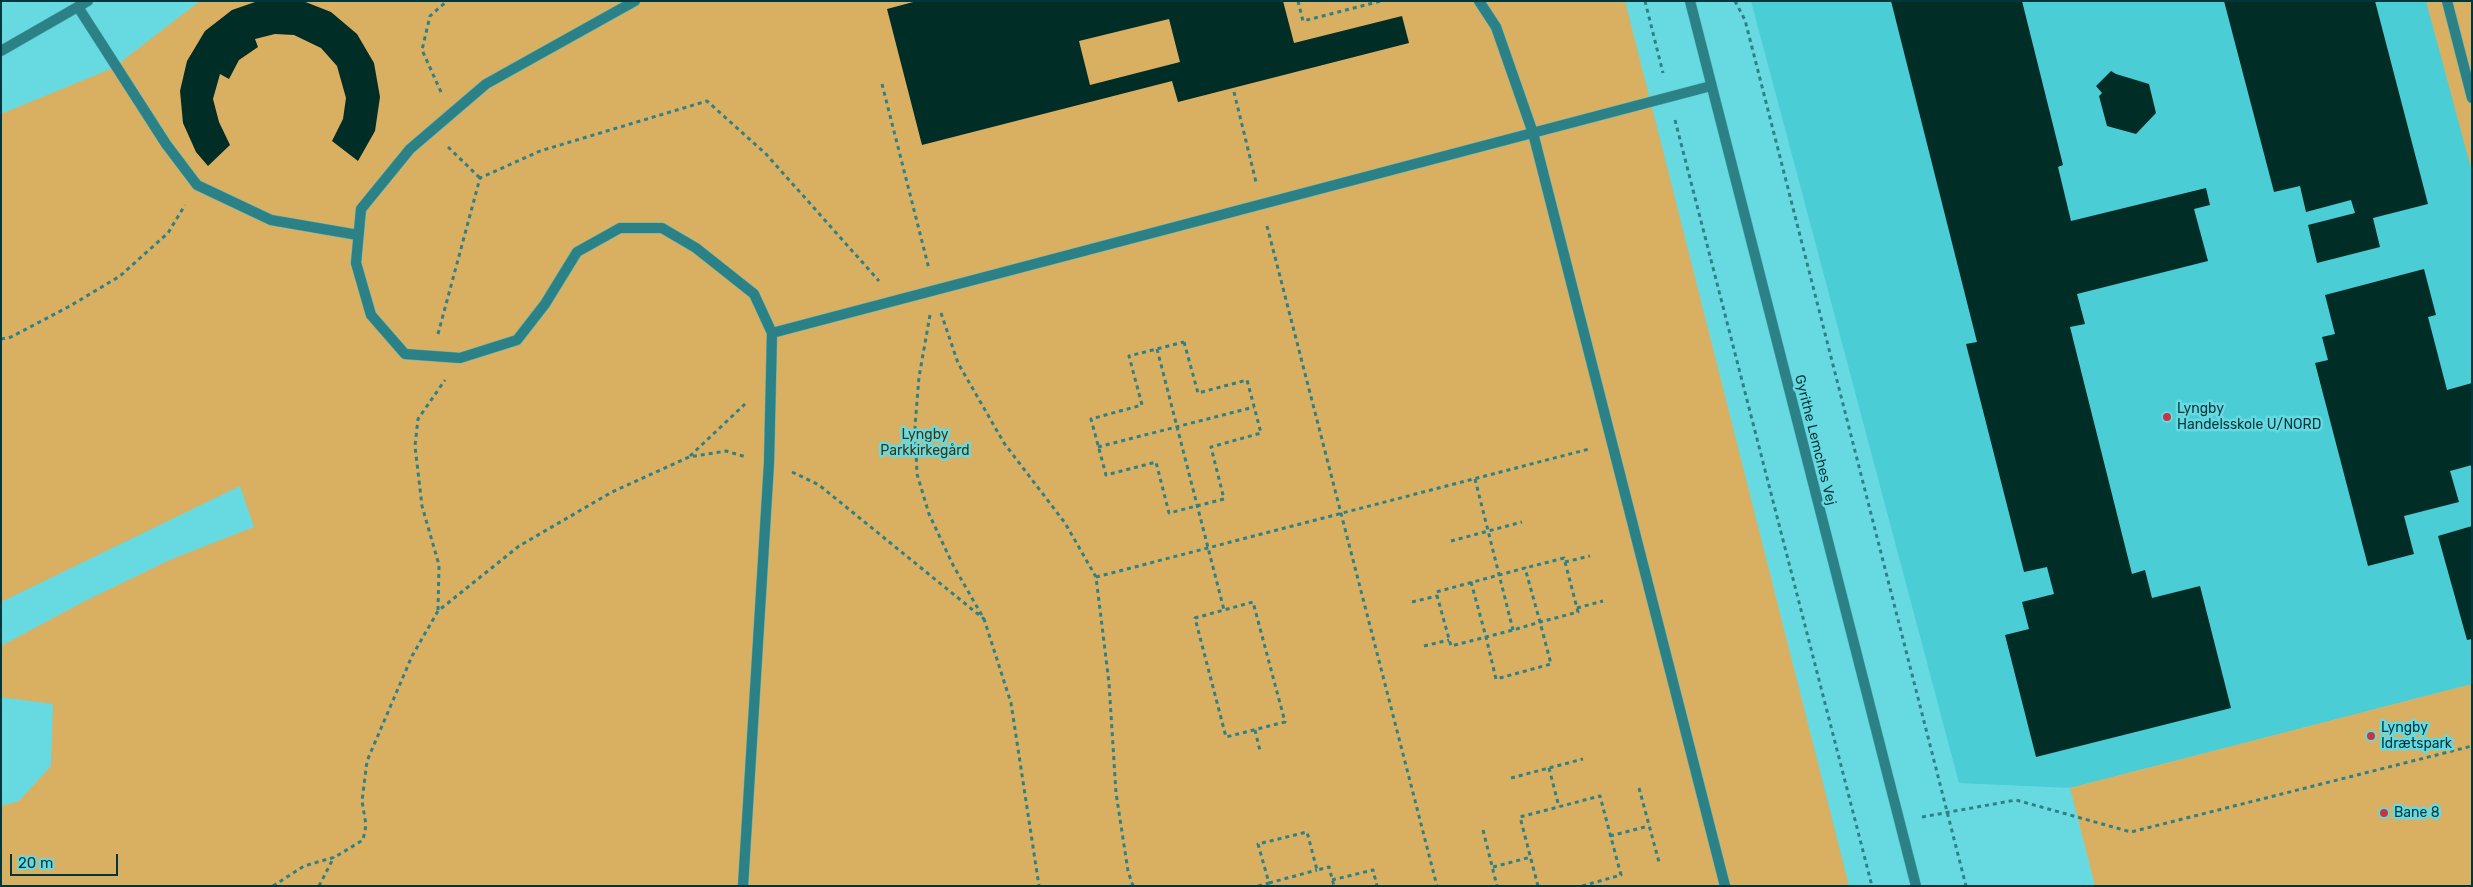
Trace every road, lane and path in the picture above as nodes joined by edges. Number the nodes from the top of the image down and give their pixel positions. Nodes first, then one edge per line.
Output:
1 (447, 1) edge
2 (635, 1) edge
3 (1298, 1) edge
4 (1381, 1) edge
5 (1479, 1) edge
6 (1645, 1) edge
7 (1690, 1) edge
8 (1735, 1) edge
9 (2447, 1) edge
10 (83, 4) edge
11 (1, 51) edge
12 (882, 84) dead end
13 (1711, 86) junction
14 (1234, 92) dead end
15 (1669, 97) junction
16 (2472, 98) edge
17 (451, 114) junction
18 (431, 131) junction
19 (1533, 133) junction
20 (480, 178) junction
21 (197, 185) junction
22 (1262, 204) junction
23 (358, 235) junction
24 (934, 290) junction
25 (896, 300) junction
26 (772, 333) junction
27 (1, 339) edge
28 (1156, 349) junction
29 (432, 356) junction
30 (460, 358) junction
31 (772, 380) junction
32 (1254, 407) junction
33 (1176, 427) junction
34 (1612, 443) junction
35 (1098, 447) junction
36 (689, 457) junction
37 (769, 463) junction
38 (1475, 479) junction
39 (1197, 506) junction
40 (1341, 514) junction
41 (1522, 522) dead end
42 (1489, 531) junction
43 (1451, 541) dead end
44 (1208, 548) junction
45 (1590, 556) dead end
46 (1565, 562) junction
47 (1525, 568) junction
48 (1500, 575) junction
49 (1096, 577) junction
50 (1471, 582) junction
51 (1437, 596) junction
52 (1412, 602) dead end
53 (1603, 602) dead end
54 (1577, 608) junction
55 (1224, 610) junction
56 (438, 611) junction
57 (984, 619) junction
58 (1540, 622) junction
59 (1513, 630) junction
60 (1486, 637) junction
61 (1449, 640) junction
62 (1424, 646) dead end
63 (1254, 730) junction
64 (2472, 746) edge
65 (1260, 750) dead end
66 (1583, 759) dead end
67 (1549, 768) junction
68 (1511, 778) dead end
69 (1639, 788) dead end
70 (1559, 807) junction
71 (1948, 812) junction
72 (1899, 821) junction
73 (1649, 826) junction
74 (1483, 830) dead end
75 (1610, 836) junction
76 (334, 857) junction
77 (1530, 857) junction
78 (1659, 862) dead end
79 (1492, 867) junction
80 (1317, 870) junction
81 (1332, 880) junction
82 (1269, 883) junction
83 (273, 886) edge
84 (319, 886) edge
85 (743, 886) edge
86 (1039, 886) edge
87 (1133, 886) edge
88 (1258, 886) edge
89 (1334, 886) edge
90 (1377, 886) edge
91 (1437, 886) edge
92 (1497, 886) edge
93 (1538, 886) edge
94 (1582, 886) edge
95 (1725, 886) edge
96 (1872, 886) edge
97 (1916, 886) edge
98 (1966, 886) edge

1 - 17 path
2 - 17 street
3 - 4 path
5 - 19 street
6 - 15 path
7 - 13 street, Gyrithe Lemches Vej
8 - 71 path
9 - 16 street
10 - 11 street
10 - 21 street
12 - 24 path
13 - 15 street
13 - 72 street, Gyrithe Lemches Vej
14 - 22 path
15 - 19 street
15 - 96 path
17 - 18 street
18 - 20 path
18 - 23 street
19 - 22 street
19 - 34 street
20 - 25 path
20 - 29 path
21 - 23 street
21 - 27 path
22 - 24 street
22 - 40 path
23 - 29 street
24 - 25 street
24 - 49 path
24 - 57 path
25 - 26 street
26 - 30 street
26 - 31 street
28 - 32 path
28 - 33 path
28 - 35 path
29 - 30 street
30 - 56 path
31 - 36 path
31 - 37 street
32 - 33 path
32 - 39 path
33 - 35 path
33 - 39 path
34 - 38 path
34 - 95 street
35 - 39 path
36 - 37 path
36 - 56 path
37 - 57 path
37 - 85 street
38 - 40 path
38 - 42 path
39 - 44 path
40 - 44 path
40 - 91 path
41 - 42 path
42 - 43 path
42 - 48 path
44 - 49 path
44 - 55 path
45 - 46 path
46 - 47 path
46 - 54 path
47 - 48 path
47 - 58 path
48 - 50 path
48 - 59 path
49 - 87 path
50 - 51 path
50 - 60 path
51 - 52 path
51 - 61 path
53 - 54 path
54 - 58 path
55 - 63 path
55 - 63 path
56 - 76 path
57 - 86 path
58 - 59 path
58 - 60 path
59 - 60 path
60 - 61 path
61 - 62 path
63 - 65 path
64 - 71 path
66 - 67 path
67 - 68 path
67 - 70 path
69 - 73 path
70 - 75 path
70 - 77 path
71 - 72 path
71 - 98 path
72 - 97 street, Gyrithe Lemches Vej
73 - 75 path
73 - 78 path
74 - 79 path
75 - 94 path
76 - 83 path
76 - 84 path
77 - 79 path
77 - 93 path
79 - 92 path
80 - 81 path
80 - 82 path
80 - 82 path
81 - 89 path
81 - 90 path
82 - 88 path

